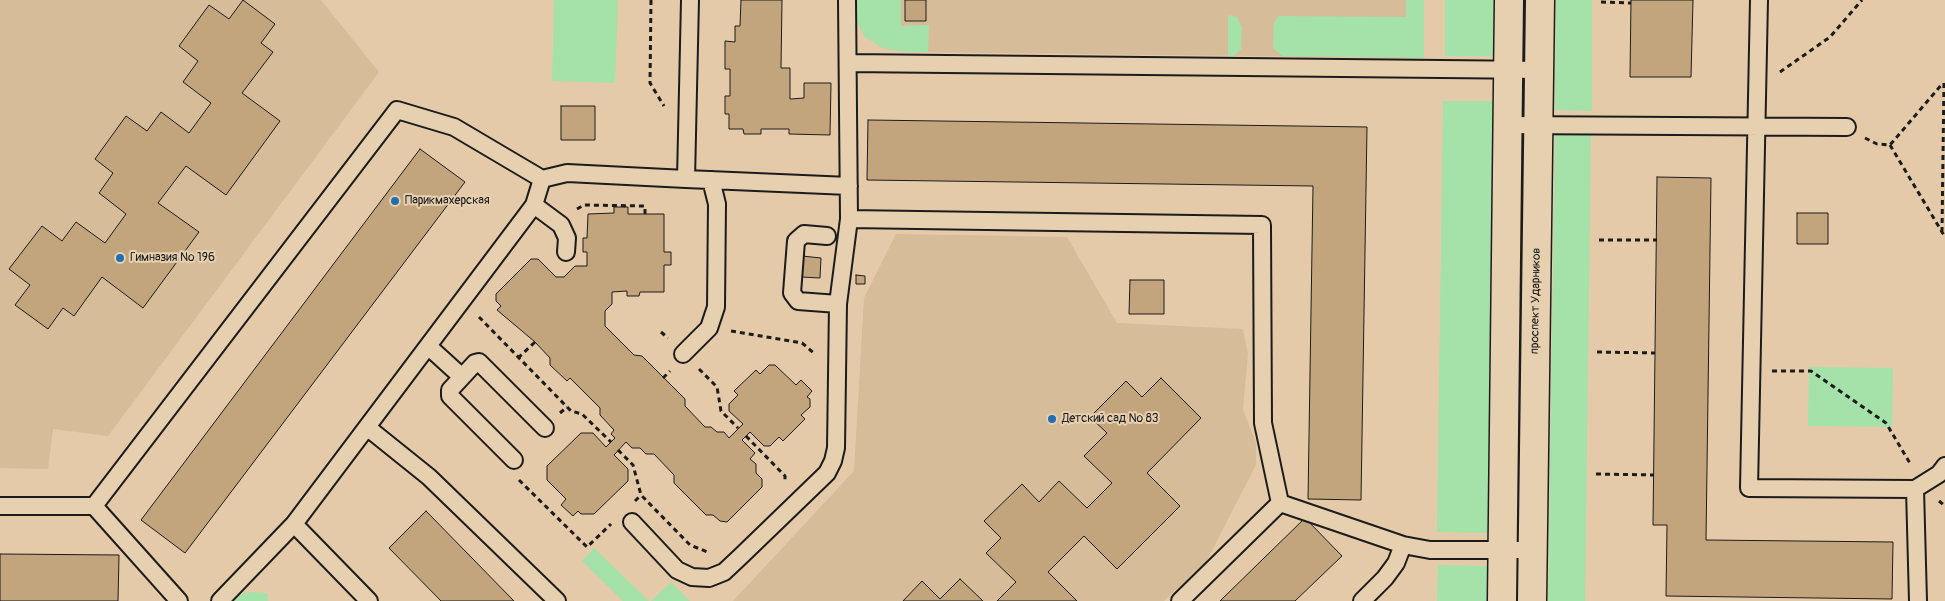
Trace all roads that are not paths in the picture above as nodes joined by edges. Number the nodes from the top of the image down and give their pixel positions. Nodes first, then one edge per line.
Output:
1 (690, 0) edge
2 (847, 0) edge
3 (1508, 0) edge
4 (1540, 0) edge
5 (1759, 0) edge
6 (848, 63) junction
7 (1508, 70) junction
8 (1540, 70) junction
9 (1507, 125) junction
10 (1539, 125) junction
11 (1756, 126) junction
12 (1847, 127) road end
13 (542, 179) junction
14 (686, 179) junction
15 (711, 180) junction
16 (849, 186) junction
17 (534, 205) junction
18 (849, 220) junction
19 (827, 236) dead end
20 (566, 252) dead end
21 (838, 304) junction
22 (429, 347) junction
23 (683, 354) road end
24 (462, 376) junction
25 (368, 428) junction
26 (545, 428) road end
27 (514, 460) road end
28 (1945, 466) edge
29 (1915, 489) junction
30 (1280, 503) junction
31 (0, 506) edge
32 (94, 506) junction
33 (630, 515) road end
34 (294, 524) junction
35 (1403, 545) junction
36 (1502, 550) junction
37 (1532, 550) junction
38 (179, 601) edge
39 (220, 601) edge
40 (369, 601) edge
41 (557, 601) edge
42 (1180, 601) edge
43 (1362, 601) edge
44 (1502, 601) edge
45 (1532, 601) edge
46 (1918, 601) edge

1 - 14 lane
2 - 6 lane
3 - 7 street
4 - 8 street, проспект Ударников
5 - 11 lane
6 - 7 lane
6 - 16 lane
7 - 8 lane
7 - 9 street
8 - 10 street, проспект Ударников
9 - 10 lane
9 - 36 street
10 - 11 lane
10 - 37 street, проспект Ударников
11 - 12 lane
11 - 29 lane
13 - 14 lane
13 - 17 lane
13 - 32 lane
14 - 15 lane
15 - 16 lane
15 - 23 lane
16 - 18 lane
17 - 20 lane
17 - 22 lane
18 - 21 lane
18 - 30 lane
19 - 21 lane
21 - 33 lane
22 - 24 lane
22 - 25 lane
24 - 26 lane
24 - 27 lane
25 - 34 lane
25 - 41 lane
28 - 29 lane
29 - 46 lane
30 - 35 lane
30 - 42 lane
31 - 32 lane
32 - 38 lane
34 - 39 lane
34 - 40 lane
35 - 36 lane
35 - 43 lane
36 - 37 lane
36 - 44 street
37 - 45 street, проспект Ударников

